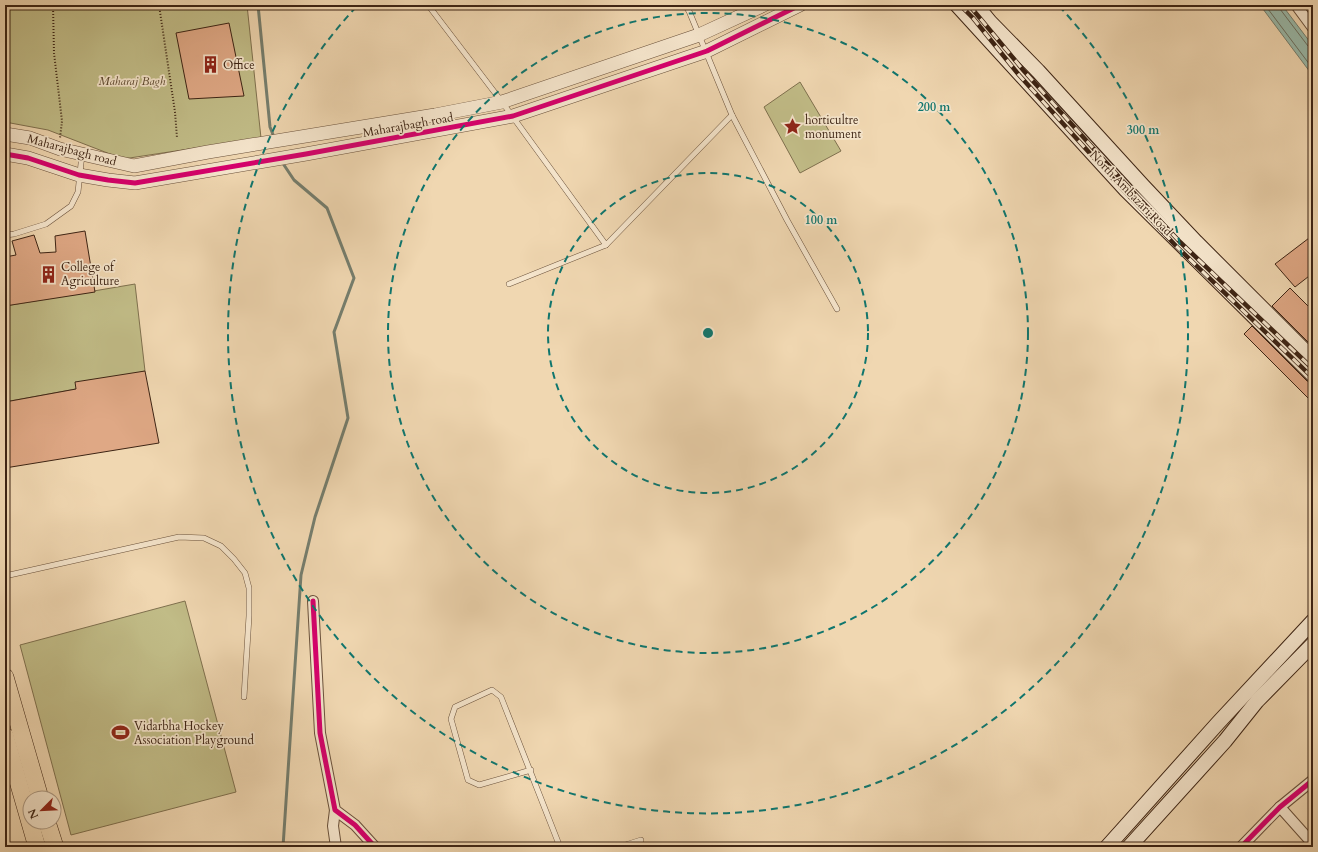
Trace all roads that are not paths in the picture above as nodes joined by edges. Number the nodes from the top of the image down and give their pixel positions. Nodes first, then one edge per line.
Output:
1 (428, 5) edge
2 (685, 5) edge
3 (764, 5) edge
4 (800, 5) edge
5 (957, 5) edge
6 (976, 5) edge
7 (1296, 5) edge
8 (1313, 28) edge
9 (699, 35) junction
10 (707, 51) junction
11 (502, 102) junction
12 (732, 115) junction
13 (513, 116) junction
14 (5, 134) edge
15 (5, 154) edge
16 (82, 154) junction
17 (79, 176) junction
18 (5, 235) edge
19 (606, 245) junction
20 (509, 284) dead end
21 (837, 309) dead end
22 (1313, 359) edge
23 (1313, 375) edge
24 (5, 576) edge
25 (313, 601) dead end
26 (1313, 621) edge
27 (1313, 644) edge
28 (5, 677) edge
29 (244, 697) dead end
30 (5, 736) edge
31 (531, 770) junction
32 (1313, 780) edge
33 (38, 790) edge
34 (1280, 807) junction
35 (335, 810) junction
36 (50, 830) edge
37 (641, 840) dead end
38 (1313, 844) edge
39 (37, 847) edge
40 (55, 847) edge
41 (336, 847) edge
42 (375, 847) edge
43 (560, 847) edge
44 (619, 847) edge
45 (1107, 847) edge
46 (1130, 847) edge
47 (1241, 847) edge

1 - 11 lane
2 - 9 lane
3 - 9 street, Maharajbagh road
4 - 10 street, Maharajbagh road
5 - 23 main road, North Ambazari Road
6 - 22 main road, North Ambazari Road
7 - 8 street
9 - 10 lane
9 - 11 street, Maharajbagh road
10 - 12 lane
10 - 13 street, Maharajbagh road
11 - 13 lane
11 - 16 street, Maharajbagh road
12 - 19 lane
12 - 21 lane
13 - 17 street, Maharajbagh road
13 - 19 lane
14 - 16 street, Maharajbagh road
15 - 17 street, Maharajbagh road
16 - 17 lane
17 - 18 lane
19 - 20 lane
24 - 29 lane
25 - 35 street
26 - 45 main road
27 - 46 main road
28 - 33 highway
30 - 39 highway
31 - 31 lane
31 - 43 lane
32 - 34 street
34 - 38 street
34 - 47 street
35 - 41 street
35 - 42 street
36 - 40 highway
37 - 44 lane

